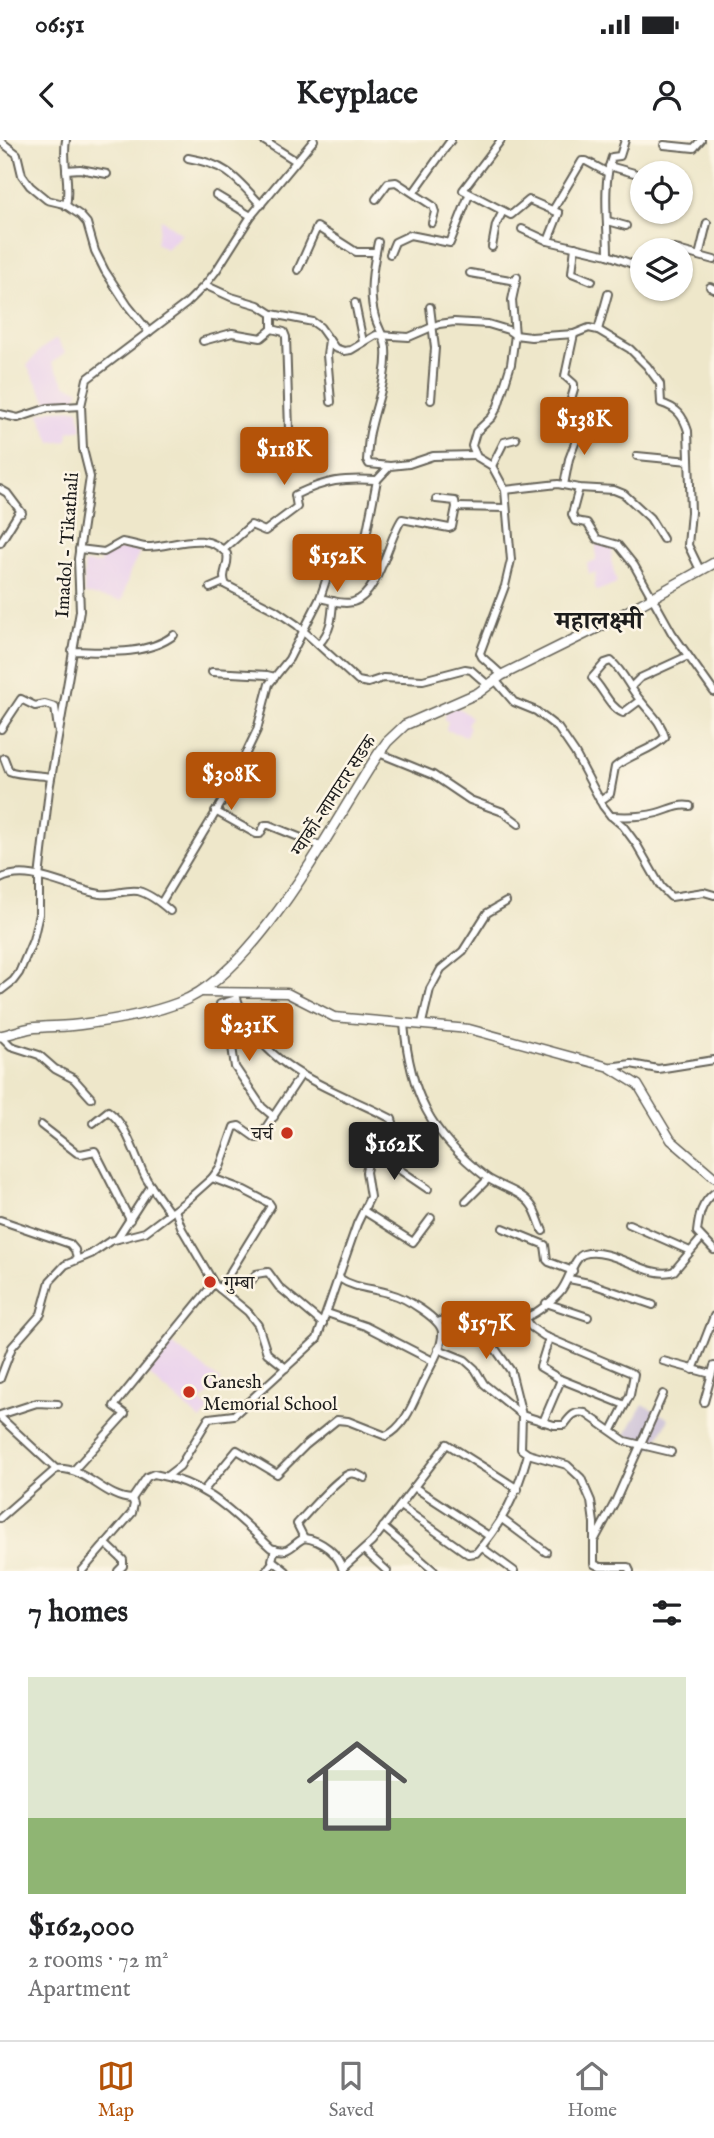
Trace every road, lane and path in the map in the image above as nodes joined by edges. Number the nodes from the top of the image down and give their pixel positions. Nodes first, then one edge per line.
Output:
1 (66, 140) edge
2 (264, 140) edge
3 (314, 140) edge
4 (451, 140) edge
5 (502, 140) edge
6 (625, 140) edge
7 (701, 140) edge
8 (0, 141) edge
9 (664, 145) dead end
10 (188, 158) dead end
11 (296, 160) junction
12 (609, 169) junction
13 (66, 170) junction
14 (630, 172) edge
15 (107, 174) dead end
16 (414, 192) junction
17 (216, 195) dead end
18 (469, 195) junction
19 (376, 199) dead end
20 (261, 205) junction
21 (66, 206) junction
22 (552, 210) junction
23 (503, 211) junction
24 (251, 216) junction
25 (608, 221) junction
26 (432, 223) dead end
27 (707, 223) dead end
28 (626, 226) dead end
29 (522, 229) dead end
30 (548, 241) junction
31 (378, 242) dead end
32 (492, 247) dead end
33 (575, 247) junction
34 (376, 252) junction
35 (390, 254) dead end
36 (608, 254) junction
37 (693, 254) edge
38 (699, 256) junction
39 (714, 260) edge
40 (630, 263) edge
41 (298, 270) dead end
42 (470, 274) dead end
43 (592, 281) dead end
44 (205, 285) junction
45 (608, 293) dead end
46 (355, 303) dead end
47 (429, 307) dead end
48 (272, 314) junction
49 (432, 328) junction
50 (272, 329) junction
51 (598, 330) junction
52 (149, 332) junction
53 (574, 334) junction
54 (382, 335) junction
55 (515, 335) junction
56 (329, 340) junction
57 (203, 341) dead end
58 (363, 342) junction
59 (431, 400) dead end
60 (331, 402) dead end
61 (81, 406) junction
62 (0, 414) edge
63 (565, 420) dead end
64 (583, 422) dead end
65 (289, 430) dead end
66 (516, 439) dead end
67 (475, 455) junction
68 (637, 456) dead end
69 (689, 461) junction
70 (390, 466) junction
71 (492, 466) junction
72 (377, 480) junction
73 (564, 485) junction
74 (579, 488) junction
75 (0, 489) edge
76 (505, 490) junction
77 (436, 499) dead end
78 (456, 507) junction
79 (505, 508) junction
80 (663, 539) dead end
81 (0, 543) edge
82 (79, 550) junction
83 (223, 550) junction
84 (714, 563) edge
85 (700, 569) junction
86 (224, 582) junction
87 (210, 588) dead end
88 (320, 598) junction
89 (651, 598) junction
90 (334, 601) junction
91 (303, 631) junction
92 (174, 635) dead end
93 (319, 644) junction
94 (72, 651) junction
95 (688, 656) junction
96 (212, 672) dead end
97 (275, 677) junction
98 (495, 680) junction
99 (632, 686) junction
100 (714, 692) edge
101 (641, 702) junction
102 (1, 729) edge
103 (59, 735) junction
104 (379, 753) junction
105 (4, 758) dead end
106 (51, 777) junction
107 (600, 801) junction
108 (690, 806) dead end
109 (215, 811) junction
110 (610, 815) junction
111 (519, 824) dead end
112 (321, 846) junction
113 (39, 878) junction
114 (0, 879) edge
115 (714, 895) edge
116 (506, 902) dead end
117 (161, 903) junction
118 (170, 911) dead end
119 (0, 991) edge
120 (202, 992) junction
121 (236, 996) junction
122 (422, 1023) junction
123 (404, 1024) junction
124 (0, 1036) edge
125 (714, 1060) edge
126 (609, 1068) junction
127 (301, 1075) junction
128 (91, 1098) dead end
129 (274, 1117) junction
130 (93, 1123) dead end
131 (41, 1125) dead end
132 (394, 1126) junction
133 (436, 1130) junction
134 (375, 1153) junction
135 (714, 1177) edge
136 (212, 1178) junction
137 (488, 1179) junction
138 (151, 1186) junction
139 (428, 1189) dead end
140 (714, 1193) edge
141 (466, 1200) dead end
142 (172, 1212) junction
143 (364, 1212) junction
144 (431, 1218) dead end
145 (0, 1220) edge
146 (130, 1220) junction
147 (629, 1224) dead end
148 (503, 1228) dead end
149 (543, 1231) dead end
150 (117, 1239) junction
151 (701, 1239) junction
152 (714, 1250) edge
153 (690, 1251) junction
154 (77, 1259) junction
155 (573, 1271) junction
156 (339, 1278) junction
157 (569, 1279) junction
158 (214, 1283) junction
159 (250, 1283) dead end
160 (220, 1289) junction
161 (546, 1303) junction
162 (653, 1304) dead end
163 (327, 1313) junction
164 (714, 1316) edge
165 (588, 1317) dead end
166 (524, 1318) junction
167 (438, 1322) junction
168 (323, 1324) junction
169 (482, 1329) junction
170 (711, 1330) edge
171 (550, 1338) junction
172 (438, 1349) junction
173 (432, 1361) junction
174 (663, 1361) dead end
175 (714, 1366) edge
176 (286, 1368) junction
177 (693, 1370) junction
178 (711, 1374) junction
179 (0, 1379) edge
180 (560, 1379) junction
181 (663, 1394) dead end
182 (704, 1402) dead end
183 (58, 1404) dead end
184 (625, 1405) junction
185 (522, 1415) junction
186 (0, 1416) edge
187 (543, 1422) junction
188 (612, 1430) junction
189 (640, 1446) junction
190 (671, 1452) dead end
191 (528, 1454) junction
192 (56, 1469) junction
193 (73, 1471) junction
194 (167, 1476) junction
195 (365, 1478) dead end
196 (414, 1487) junction
197 (518, 1489) junction
198 (204, 1490) junction
199 (132, 1499) junction
200 (400, 1506) junction
201 (0, 1518) edge
202 (502, 1519) junction
203 (383, 1527) junction
204 (489, 1536) junction
205 (304, 1538) junction
206 (593, 1543) junction
207 (104, 1544) junction
208 (481, 1547) junction
209 (275, 1549) junction
210 (364, 1550) junction
211 (546, 1552) dead end
212 (273, 1562) junction
213 (343, 1570) edge
214 (82, 1571) edge
215 (118, 1571) edge
216 (266, 1571) edge
217 (286, 1571) edge
218 (387, 1571) edge
219 (434, 1571) edge
220 (514, 1571) edge
221 (630, 1571) edge

1 - 13 street
2 - 11 street
3 - 11 street, Imadol - Tikathali
4 - 16 street
5 - 18 street
6 - 12 street
7 - 9 street
8 - 21 street
10 - 20 street
11 - 20 street, Imadol - Tikathali
12 - 14 street
12 - 22 street
12 - 25 street
13 - 15 street
13 - 21 street
16 - 19 street
16 - 26 street
17 - 24 street
18 - 23 street
18 - 35 street
20 - 24 street, Imadol - Tikathali
21 - 52 street
22 - 23 street
22 - 30 street
23 - 32 street
24 - 44 street, Imadol - Tikathali
25 - 28 street
25 - 36 street
27 - 38 street
29 - 30 street
30 - 33 street
31 - 34 street
33 - 36 street
33 - 43 street
34 - 41 street
34 - 54 street
36 - 40 street
37 - 38 street
38 - 39 street
42 - 55 street
44 - 48 street
44 - 52 street, Imadol - Tikathali
45 - 51 street
46 - 58 street
47 - 49 street
48 - 50 street
48 - 56 street
49 - 54 street
49 - 55 street
49 - 59 street
50 - 57 street
50 - 65 street
51 - 53 street
51 - 69 street
52 - 61 street, Imadol - Tikathali
53 - 55 street
53 - 63 street
54 - 58 street
54 - 70 street
55 - 67 street
56 - 58 street
56 - 60 street
61 - 62 street
61 - 82 street, Imadol - Tikathali
64 - 73 street
66 - 71 street
67 - 70 street
67 - 71 street
68 - 69 street
69 - 85 street
70 - 72 street
71 - 76 street
72 - 83 street
72 - 88 street
73 - 74 street
73 - 76 street
74 - 80 street
74 - 89 street
75 - 81 street
76 - 79 street
77 - 78 street
78 - 79 street
78 - 90 street
79 - 98 street
82 - 83 street
82 - 94 street, Imadol - Tikathali
83 - 86 street
84 - 85 main road, ग्वार्को-लामाटार सडक
85 - 89 main road, ग्वार्को-लामाटार सडक
86 - 87 street
86 - 91 street
88 - 90 street
88 - 91 street
89 - 95 street
89 - 98 main road, ग्वार्को-लामाटार सडक
90 - 93 street
91 - 93 street
91 - 97 street
92 - 94 street
93 - 98 street
94 - 103 street, Imadol - Tikathali
95 - 99 street
95 - 100 street
96 - 97 street
97 - 109 street
98 - 104 main road, ग्वार्को-लामाटार सडक
98 - 107 street
99 - 101 street
99 - 101 street
101 - 107 street
102 - 103 street
103 - 106 street, Imadol - Tikathali
104 - 111 street
104 - 112 main road, ग्वार्को-लामाटार सडक
105 - 106 street
106 - 113 street, Imadol - Tikathali
107 - 110 street
108 - 110 street
109 - 112 street
109 - 117 street
110 - 115 street
112 - 120 main road, ग्वार्को-लामाटार सडक
113 - 114 street
113 - 117 street
113 - 119 street, Imadol - Tikathali
116 - 122 street
117 - 118 street
120 - 121 street
120 - 124 main road, ग्वार्को-लामाटार सडक
121 - 123 street
121 - 127 street
121 - 129 street
122 - 123 street
122 - 126 street
123 - 133 street
124 - 128 street
125 - 126 street
126 - 135 street
127 - 129 street
127 - 132 street
129 - 136 street
130 - 138 street
131 - 146 street
132 - 133 street
132 - 134 street
133 - 137 street
134 - 139 street
134 - 143 street
136 - 142 street
136 - 160 street
137 - 141 street
137 - 149 street
138 - 142 street
138 - 146 street
140 - 151 street
142 - 150 street
142 - 158 street
143 - 144 street
143 - 156 street
145 - 154 street
146 - 150 street
147 - 153 street
148 - 155 street
150 - 154 street
151 - 152 street
151 - 153 street
153 - 155 street
154 - 179 street
155 - 157 street
156 - 163 street
156 - 167 street
157 - 161 street
157 - 162 street
158 - 160 street
158 - 193 street
159 - 168 street
160 - 176 street
161 - 165 street
161 - 166 street
163 - 168 street
163 - 173 street
164 - 170 street
166 - 169 street
166 - 171 street
167 - 169 street
167 - 172 street
168 - 176 street
169 - 185 street
170 - 177 street
171 - 180 street
171 - 184 street
172 - 173 street
172 - 185 street
173 - 198 street
174 - 177 street
175 - 178 street
176 - 194 street
177 - 178 street
178 - 182 street
180 - 184 street
180 - 187 street
181 - 189 street
183 - 186 street
184 - 188 street
185 - 187 street
185 - 191 street
186 - 192 street
187 - 188 street
188 - 189 street
189 - 190 street
189 - 206 street
191 - 197 street
191 - 206 street
192 - 193 street
192 - 201 street
193 - 199 street
194 - 198 street
194 - 199 street
195 - 205 street
196 - 197 street
196 - 200 street
196 - 204 street
197 - 202 street
198 - 209 street
199 - 207 street
200 - 203 street
200 - 208 street
202 - 204 street
202 - 211 street
203 - 210 street
203 - 219 street
204 - 208 street
205 - 209 street
205 - 213 street
206 - 221 street
207 - 214 street
207 - 215 street
208 - 220 street
209 - 212 street
210 - 213 street
210 - 218 street
212 - 216 street
212 - 217 street

